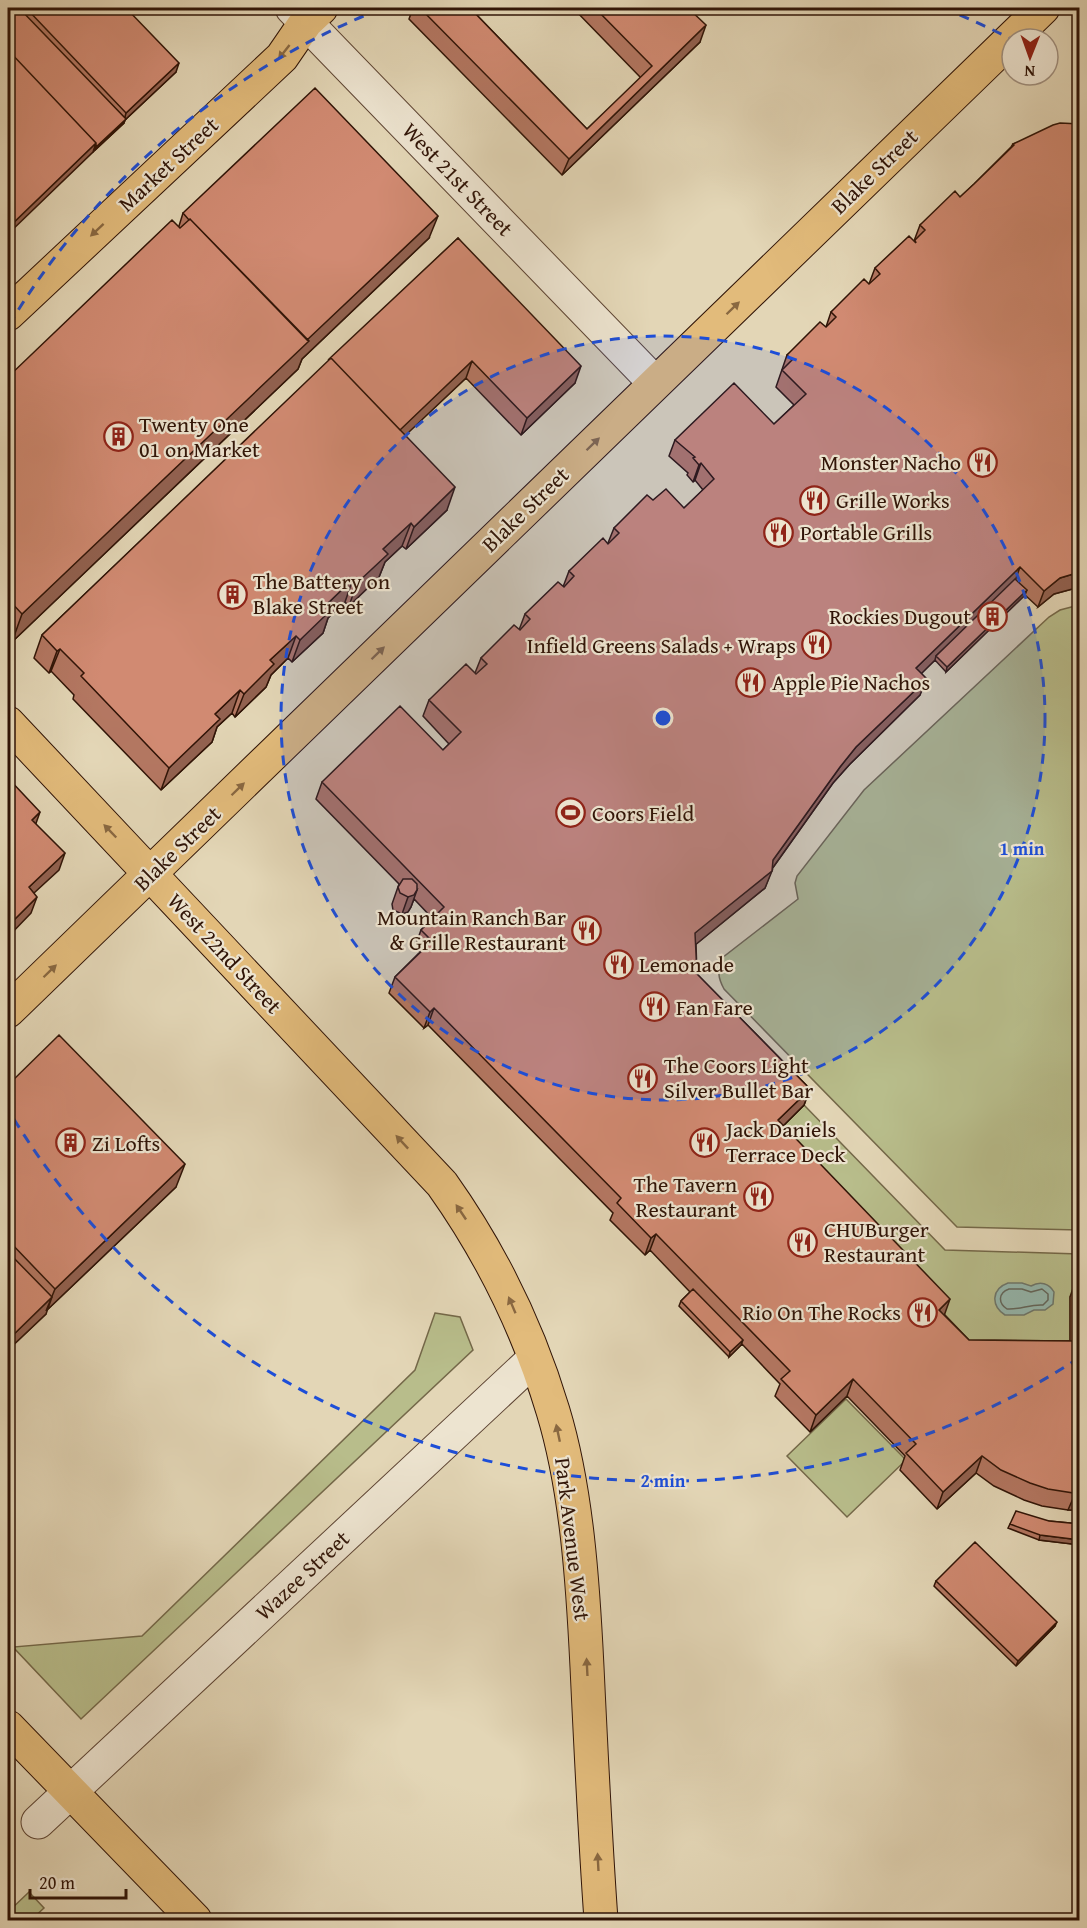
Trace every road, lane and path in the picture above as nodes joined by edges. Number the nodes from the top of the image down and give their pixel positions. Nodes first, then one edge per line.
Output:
1 (1043, 8) edge
2 (306, 12) edge
3 (8, 314) edge
4 (655, 382) junction
5 (8, 723) edge
6 (150, 873) junction
7 (8, 1011) edge
8 (442, 1184) joint
9 (534, 1359) junction
10 (8, 1727) edge
11 (69, 1792) junction
12 (38, 1822) dead end
13 (195, 1920) edge
14 (601, 1920) edge

4 -> 1 main road, Blake Street
2 -> 3 main road, Market Street
2 - 4 street, West 21st Street
6 -> 4 main road, Blake Street
6 -> 5 main road, West 22nd Street
7 -> 6 main road, Blake Street
8 -> 6 main road, West 22nd Street
9 -> 8 main road, Park Avenue West
9 - 11 street, Wazee Street
14 -> 9 main road, Park Avenue West
10 - 11 main road
11 - 12 street, Wazee Street
11 - 13 main road

